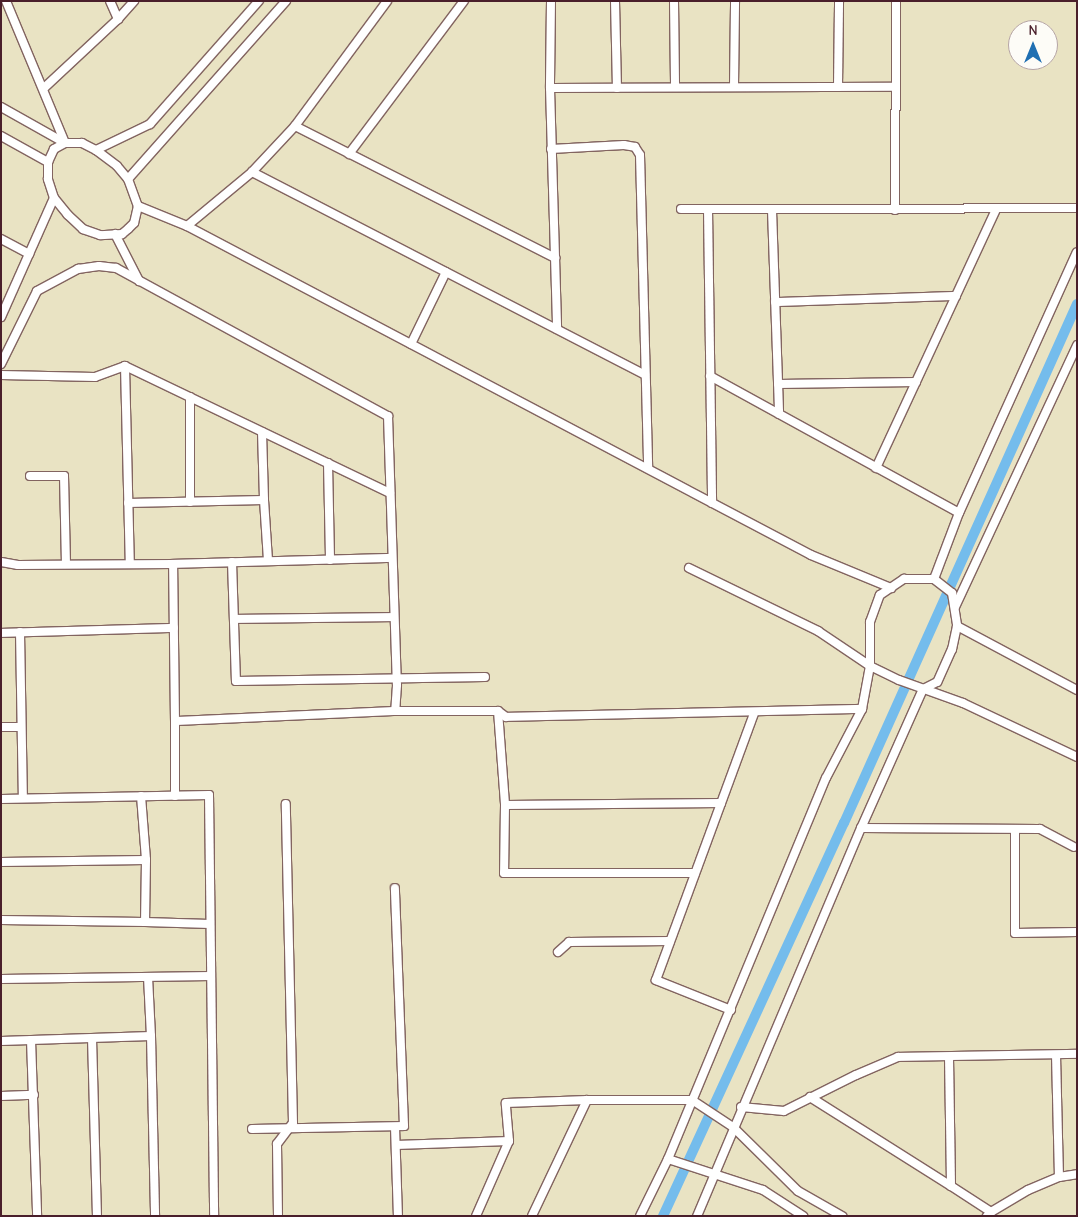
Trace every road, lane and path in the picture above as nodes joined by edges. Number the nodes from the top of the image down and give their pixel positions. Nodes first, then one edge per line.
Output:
1 (6, 1) edge
2 (110, 1) edge
3 (134, 1) edge
4 (258, 1) edge
5 (286, 1) edge
6 (387, 1) edge
7 (464, 1) edge
8 (551, 1) edge
9 (615, 1) edge
10 (674, 1) edge
11 (735, 1) edge
12 (839, 1) edge
13 (896, 1) edge
14 (118, 19) junction
15 (675, 87) junction
16 (734, 87) junction
17 (838, 87) junction
18 (896, 87) junction
19 (44, 88) junction
20 (550, 88) junction
21 (617, 88) junction
22 (1, 107) edge
23 (295, 126) junction
24 (1, 136) edge
25 (65, 143) junction
26 (551, 149) junction
27 (96, 150) junction
28 (349, 154) junction
29 (48, 162) junction
30 (252, 172) junction
31 (128, 179) junction
32 (54, 198) junction
33 (138, 206) junction
34 (1077, 208) edge
35 (681, 209) dead end
36 (708, 209) junction
37 (996, 209) junction
38 (772, 210) junction
39 (895, 210) junction
40 (187, 226) junction
41 (115, 234) junction
42 (1, 239) edge
43 (1077, 252) edge
44 (29, 254) junction
45 (555, 258) junction
46 (446, 272) junction
47 (140, 283) junction
48 (956, 296) junction
49 (775, 302) junction
50 (1, 318) edge
51 (557, 329) junction
52 (411, 344) junction
53 (1077, 346) edge
54 (1, 364) edge
55 (125, 366) junction
56 (1, 375) edge
57 (645, 375) junction
58 (710, 376) junction
59 (916, 382) junction
60 (778, 384) junction
61 (190, 397) junction
62 (779, 414) junction
63 (262, 432) junction
64 (328, 463) junction
65 (648, 467) junction
66 (876, 468) junction
67 (30, 476) dead end
68 (390, 492) junction
69 (264, 500) junction
70 (190, 502) junction
71 (128, 503) junction
72 (712, 503) junction
73 (959, 514) junction
74 (392, 558) junction
75 (330, 560) junction
76 (268, 561) junction
77 (232, 562) junction
78 (2, 563) edge
79 (66, 564) junction
80 (130, 564) junction
81 (173, 564) junction
82 (689, 568) dead end
83 (934, 578) junction
84 (891, 588) junction
85 (955, 608) junction
86 (394, 617) junction
87 (234, 619) junction
88 (957, 626) junction
89 (174, 628) junction
90 (20, 632) junction
91 (1, 633) edge
92 (870, 666) junction
93 (485, 676) dead end
94 (396, 678) junction
95 (923, 689) junction
96 (1077, 690) edge
97 (862, 709) junction
98 (395, 711) junction
99 (498, 711) junction
100 (754, 713) junction
101 (175, 721) junction
102 (1, 726) edge
103 (22, 727) junction
104 (1077, 757) edge
105 (141, 796) junction
106 (174, 796) junction
107 (23, 798) junction
108 (1, 799) edge
109 (721, 803) junction
110 (286, 804) dead end
111 (505, 805) junction
112 (861, 828) junction
113 (1015, 830) junction
114 (1074, 847) dead end
115 (146, 860) junction
116 (1, 862) edge
117 (696, 873) junction
118 (395, 888) dead end
119 (1, 920) edge
120 (145, 922) junction
121 (210, 924) junction
122 (1077, 932) edge
123 (670, 941) junction
124 (558, 952) dead end
125 (211, 976) junction
126 (148, 977) junction
127 (1, 979) edge
128 (731, 1010) junction
129 (150, 1036) junction
130 (92, 1038) junction
131 (31, 1040) junction
132 (1, 1041) edge
133 (1077, 1054) edge
134 (1056, 1055) junction
135 (949, 1057) junction
136 (34, 1095) junction
137 (1, 1096) edge
138 (810, 1097) junction
139 (587, 1100) junction
140 (692, 1100) junction
141 (742, 1107) junction
142 (395, 1127) junction
143 (733, 1127) junction
144 (252, 1128) dead end
145 (289, 1128) junction
146 (509, 1141) junction
147 (396, 1145) junction
148 (668, 1159) junction
149 (714, 1172) junction
150 (1077, 1174) edge
151 (1060, 1177) junction
152 (951, 1186) junction
153 (989, 1214) edge
154 (37, 1216) edge
155 (97, 1216) edge
156 (155, 1216) edge
157 (214, 1216) edge
158 (278, 1216) edge
159 (398, 1216) edge
160 (476, 1216) edge
161 (532, 1216) edge
162 (640, 1216) edge
163 (697, 1216) edge
164 (804, 1216) edge
165 (842, 1216) edge

1 - 19 street
2 - 14 street
3 - 14 street
4 - 27 street
5 - 31 street
6 - 23 street
7 - 28 street
8 - 20 street
9 - 21 street
10 - 15 street
11 - 16 street
12 - 17 street
13 - 18 street
14 - 19 street
15 - 16 street
15 - 21 street
16 - 17 street
17 - 18 street
18 - 39 street
19 - 25 street
20 - 21 street
20 - 26 street
22 - 25 street
23 - 28 street
23 - 30 street
24 - 29 street
25 - 27 street
25 - 29 street
26 - 45 street
26 - 57 street
27 - 31 street
28 - 45 street
29 - 32 street
30 - 40 street
30 - 46 street
31 - 33 street
32 - 41 street
32 - 44 street
33 - 40 street
33 - 41 street
34 - 37 street
35 - 36 street
36 - 38 street
36 - 58 street
37 - 39 street
37 - 48 street
38 - 39 street
38 - 49 street
40 - 52 street
41 - 47 street
42 - 44 street
43 - 73 street
44 - 50 street
45 - 51 street
46 - 51 street
46 - 52 street
47 - 54 street
47 - 68 street
48 - 49 street
48 - 59 street
49 - 60 street
51 - 57 street
52 - 65 street
53 - 85 street
55 - 56 street
55 - 61 street
55 - 71 street
57 - 65 street
58 - 62 street
58 - 72 street
59 - 60 street
59 - 66 street
60 - 62 street
61 - 63 street
61 - 70 street
62 - 66 street
63 - 64 street
63 - 69 street
64 - 68 street
64 - 75 street
65 - 72 street
66 - 73 street
67 - 79 street
68 - 74 street
69 - 70 street
69 - 76 street
70 - 71 street
71 - 80 street
72 - 84 street
73 - 83 street
74 - 75 street
74 - 86 street
75 - 76 street
76 - 77 street
77 - 81 street
77 - 87 street
78 - 79 street
79 - 80 street
80 - 81 street
81 - 89 street
82 - 92 street
83 - 84 street
83 - 85 street
84 - 92 street
85 - 88 street
86 - 87 street
86 - 94 street
87 - 94 street
88 - 95 street
88 - 96 street
89 - 90 street
89 - 101 street
90 - 91 street
90 - 103 street
92 - 95 street
92 - 97 street
93 - 94 street
94 - 98 street
95 - 104 street
95 - 112 street
97 - 100 street
97 - 128 street
98 - 99 street
98 - 101 street
99 - 100 street
99 - 111 street
100 - 109 street
101 - 106 street
102 - 103 street
103 - 107 street
105 - 106 street
105 - 107 street
105 - 115 street
106 - 121 street
107 - 108 street
109 - 111 street
109 - 117 street
110 - 145 street
111 - 117 street
112 - 113 street
112 - 141 street
113 - 114 street
113 - 122 street
115 - 116 street
115 - 120 street
117 - 123 street
118 - 142 street
119 - 120 street
120 - 121 street
121 - 125 street
123 - 124 street
123 - 128 street
125 - 126 street
125 - 157 street
126 - 127 street
126 - 129 street
128 - 140 street
129 - 130 street
129 - 156 street
130 - 131 street
130 - 155 street
131 - 132 street
131 - 136 street
133 - 134 street
134 - 135 street
134 - 151 street
135 - 138 street
135 - 152 street
136 - 137 street
136 - 154 street
138 - 141 street
138 - 152 street
139 - 140 street
139 - 146 street
139 - 161 street
140 - 143 street
140 - 148 street
141 - 143 street
142 - 145 street
142 - 147 street
143 - 149 street
143 - 165 street
144 - 145 street
145 - 158 street
146 - 147 street
146 - 160 street
147 - 159 street
148 - 149 street
148 - 162 street
149 - 163 street
149 - 164 street
150 - 151 street
151 - 153 street
152 - 153 street

